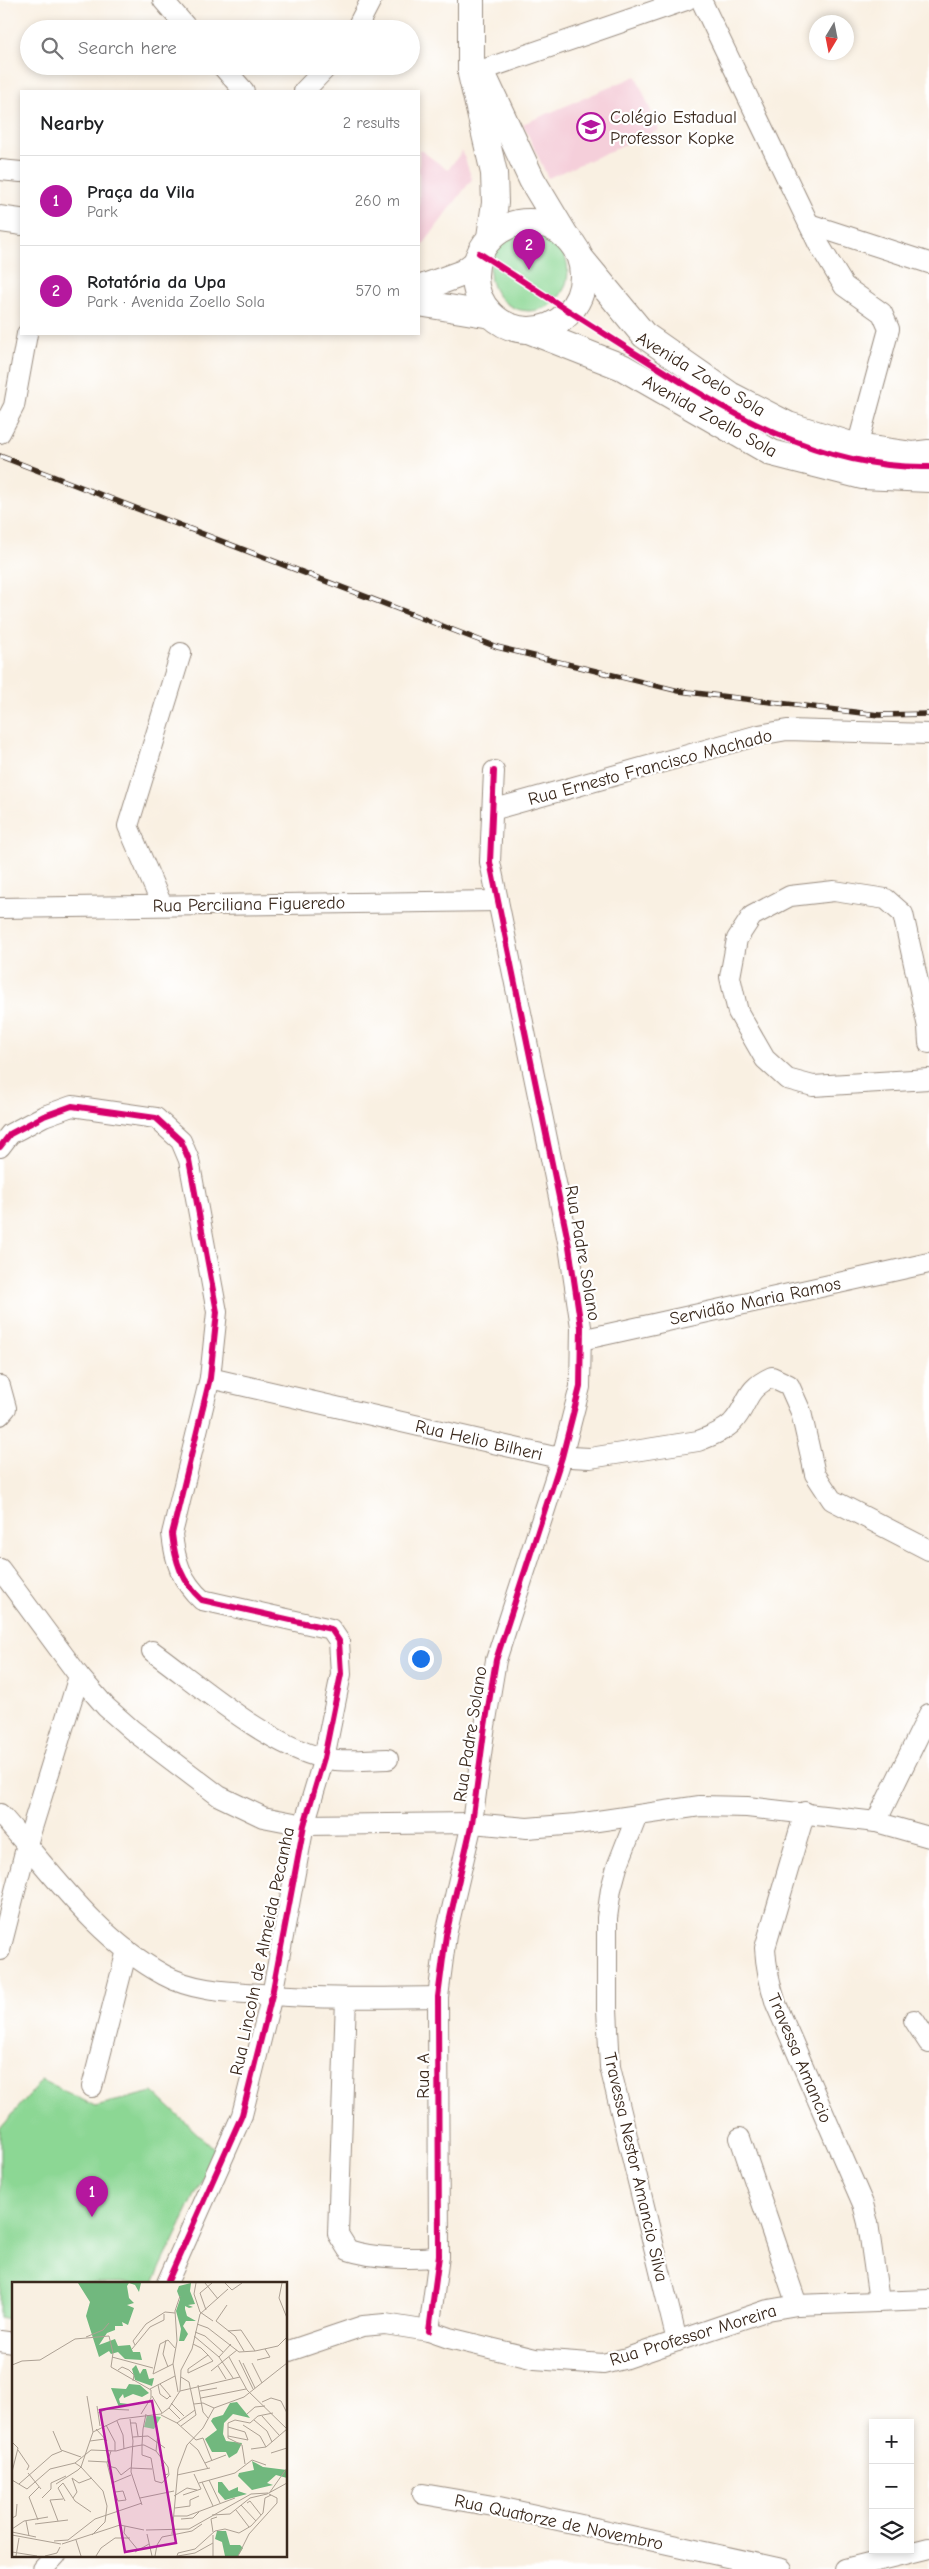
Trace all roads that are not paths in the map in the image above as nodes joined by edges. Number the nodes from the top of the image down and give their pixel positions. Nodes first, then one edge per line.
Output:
1 (163, 0) edge
2 (371, 0) edge
3 (471, 0) edge
4 (686, 0) edge
5 (701, 0) edge
6 (180, 20) edge
7 (361, 20) edge
8 (476, 72) junction
9 (230, 75) edge
10 (319, 75) edge
11 (243, 90) edge
12 (305, 90) edge
13 (0, 170) edge
14 (20, 172) edge
15 (0, 218) edge
16 (20, 222) edge
17 (809, 224) junction
18 (565, 235) junction
19 (490, 237) junction
20 (582, 260) junction
21 (476, 263) junction
22 (929, 263) edge
23 (420, 288) edge
24 (420, 303) edge
25 (491, 315) junction
26 (528, 330) junction
27 (27, 335) edge
28 (0, 433) edge
29 (857, 447) junction
30 (929, 453) edge
31 (929, 479) edge
32 (181, 654) dead end
33 (929, 734) edge
34 (494, 771) dead end
35 (492, 810) junction
36 (498, 901) junction
37 (162, 904) junction
38 (0, 908) edge
39 (929, 1043) edge
40 (929, 1079) edge
41 (0, 1147) edge
42 (929, 1263) edge
43 (581, 1340) junction
44 (210, 1378) junction
45 (0, 1386) edge
46 (0, 1415) edge
47 (562, 1457) junction
48 (929, 1550) edge
49 (0, 1569) edge
50 (152, 1651) dead end
51 (79, 1676) junction
52 (926, 1720) edge
53 (324, 1758) junction
54 (388, 1759) dead end
55 (805, 1812) junction
56 (0, 1814) edge
57 (637, 1816) junction
58 (876, 1822) junction
59 (472, 1823) junction
60 (304, 1825) junction
61 (929, 1837) edge
62 (27, 1844) junction
63 (0, 1950) edge
64 (127, 1950) junction
65 (272, 1995) junction
66 (438, 1997) junction
67 (346, 1998) junction
68 (914, 2020) dead end
69 (929, 2043) edge
70 (92, 2086) dead end
71 (740, 2138) dead end
72 (440, 2256) junction
73 (167, 2282) edge
74 (929, 2300) edge
75 (878, 2301) junction
76 (797, 2305) junction
77 (429, 2331) junction
78 (676, 2340) junction
79 (288, 2351) edge
80 (423, 2494) dead end
81 (929, 2548) edge
82 (55, 2556) edge
83 (43, 2569) edge
84 (782, 2569) edge
85 (845, 2569) edge

1 - 6 street
2 - 7 street
3 - 8 main road
4 - 8 street
5 - 17 street
8 - 18 main road
8 - 19 main road
9 - 11 street
10 - 12 street
13 - 14 street
15 - 16 main road
17 - 22 street
17 - 29 street
18 - 19 main road
18 - 20 main road
19 - 21 main road
20 - 26 main road
20 - 29 main road, Avenida Zoello Sola
21 - 23 main road
21 - 25 main road
24 - 25 main road
25 - 26 main road
26 - 31 main road, Avenida Zoello Sola
27 - 28 street
29 - 30 main road, Avenida Zoello Sola
32 - 37 street
33 - 35 street, Rua Ernesto Francisco Machado
34 - 35 street, Rua Padre Solano
35 - 36 street, Rua Padre Solano
36 - 37 street, Rua Perciliana Figueredo
36 - 43 street, Rua Padre Solano
37 - 38 street, Rua Perciliana Figueredo
39 - 40 street
41 - 44 street
42 - 43 street, Servidão Maria Ramos
43 - 47 street, Rua Padre Solano
44 - 47 street, Rua Helio Bilheri
44 - 53 street, Rua Lincoln de Almeida Pecanha
45 - 46 street
47 - 48 street, Rua Helio Bilheri
47 - 59 street, Rua Padre Solano
49 - 51 street
50 - 53 street
51 - 60 street
51 - 62 street
52 - 58 street
53 - 54 street
53 - 60 street, Rua Lincoln de Almeida Pecanha
55 - 57 street, Rua Padre Solano
55 - 58 street, Rua Padre Solano
55 - 75 street, Travessa Amancio
56 - 62 street
57 - 59 street, Rua Padre Solano
57 - 78 street, Travessa Nestor Amancio Silva
58 - 61 street, Rua Padre Solano
59 - 60 street
59 - 66 street, Rua A
60 - 65 street, Rua Lincoln de Almeida Pecanha
62 - 63 street
62 - 64 street
64 - 65 street
64 - 70 street
65 - 67 street
65 - 73 street, Rua Lincoln de Almeida Pecanha
66 - 67 street
66 - 72 street, Rua A
67 - 72 street
68 - 69 street
71 - 76 street
72 - 77 street, Rua A
74 - 75 street, Rua Professor Moreira
75 - 76 street, Rua Professor Moreira
76 - 78 street, Rua Professor Moreira
77 - 78 street, Rua Professor Moreira
77 - 79 street, Rua Professor Moreira
80 - 84 street, Rua Quatorze de Novembro
81 - 85 street
82 - 83 street

